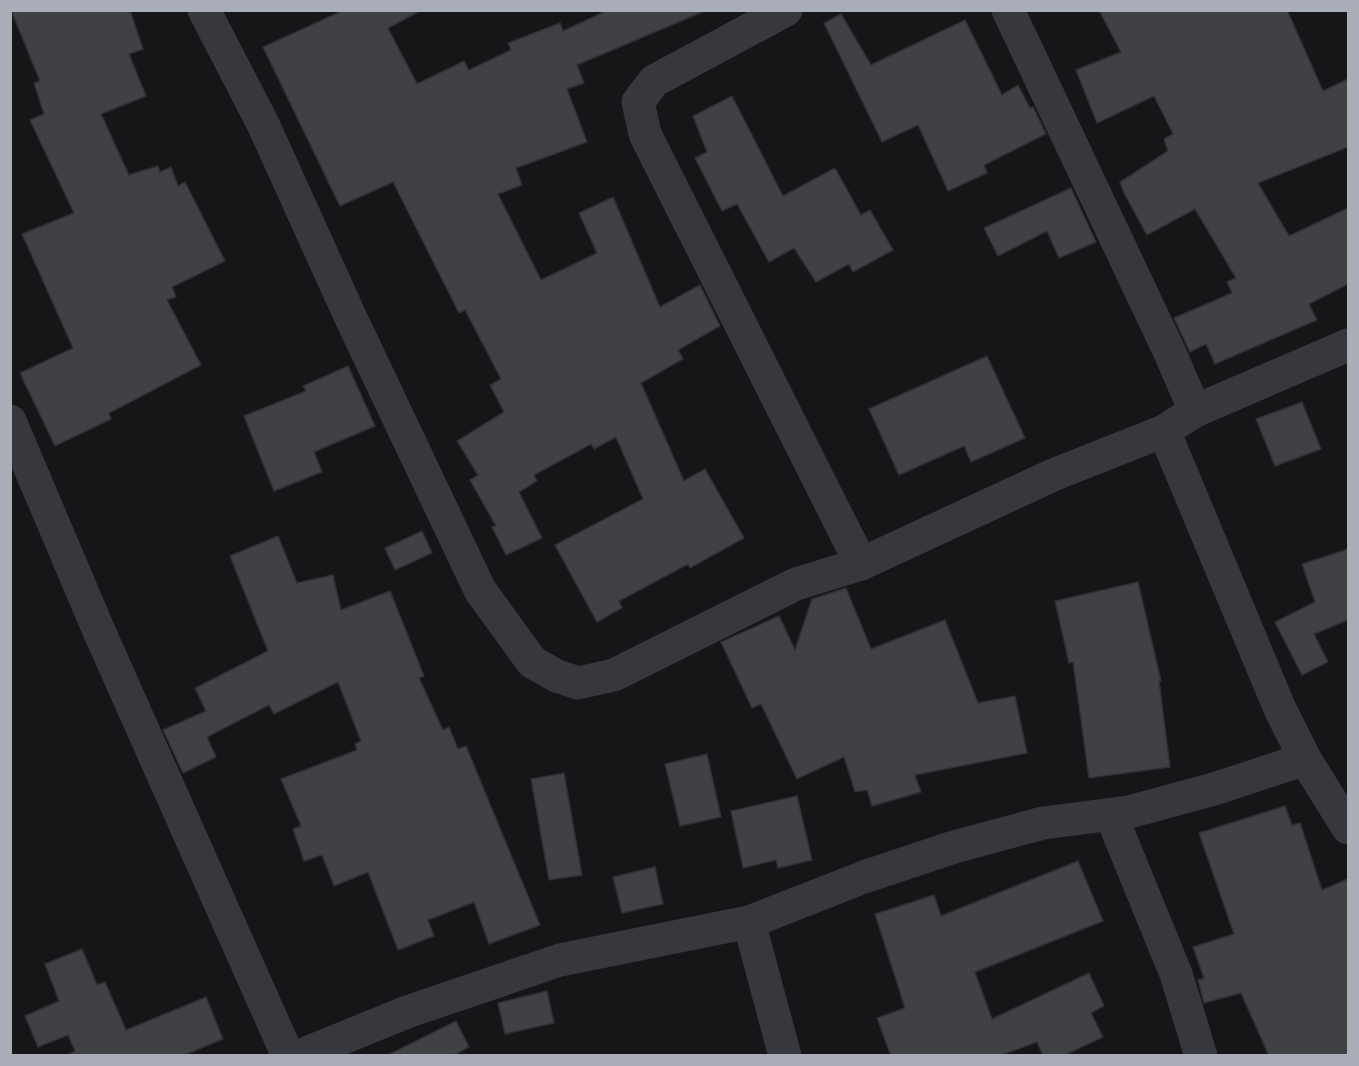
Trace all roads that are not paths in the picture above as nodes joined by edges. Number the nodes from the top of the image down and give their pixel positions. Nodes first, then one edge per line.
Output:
1 (204, 10) edge
2 (786, 10) edge
3 (1008, 10) edge
4 (1348, 345) edge
5 (1195, 411) junction
6 (10, 421) edge
7 (1164, 431) junction
8 (861, 564) junction
9 (1305, 759) junction
10 (1111, 814) junction
11 (1348, 828) edge
12 (749, 922) junction
13 (288, 1056) edge
14 (299, 1056) edge
15 (786, 1056) edge
16 (1201, 1056) edge

1 - 8 street
2 - 8 street
3 - 5 street
4 - 5 street
5 - 7 street
6 - 13 street
7 - 8 street
7 - 9 street
9 - 10 street
9 - 11 street
10 - 12 street
10 - 16 street
12 - 14 street
12 - 15 street

